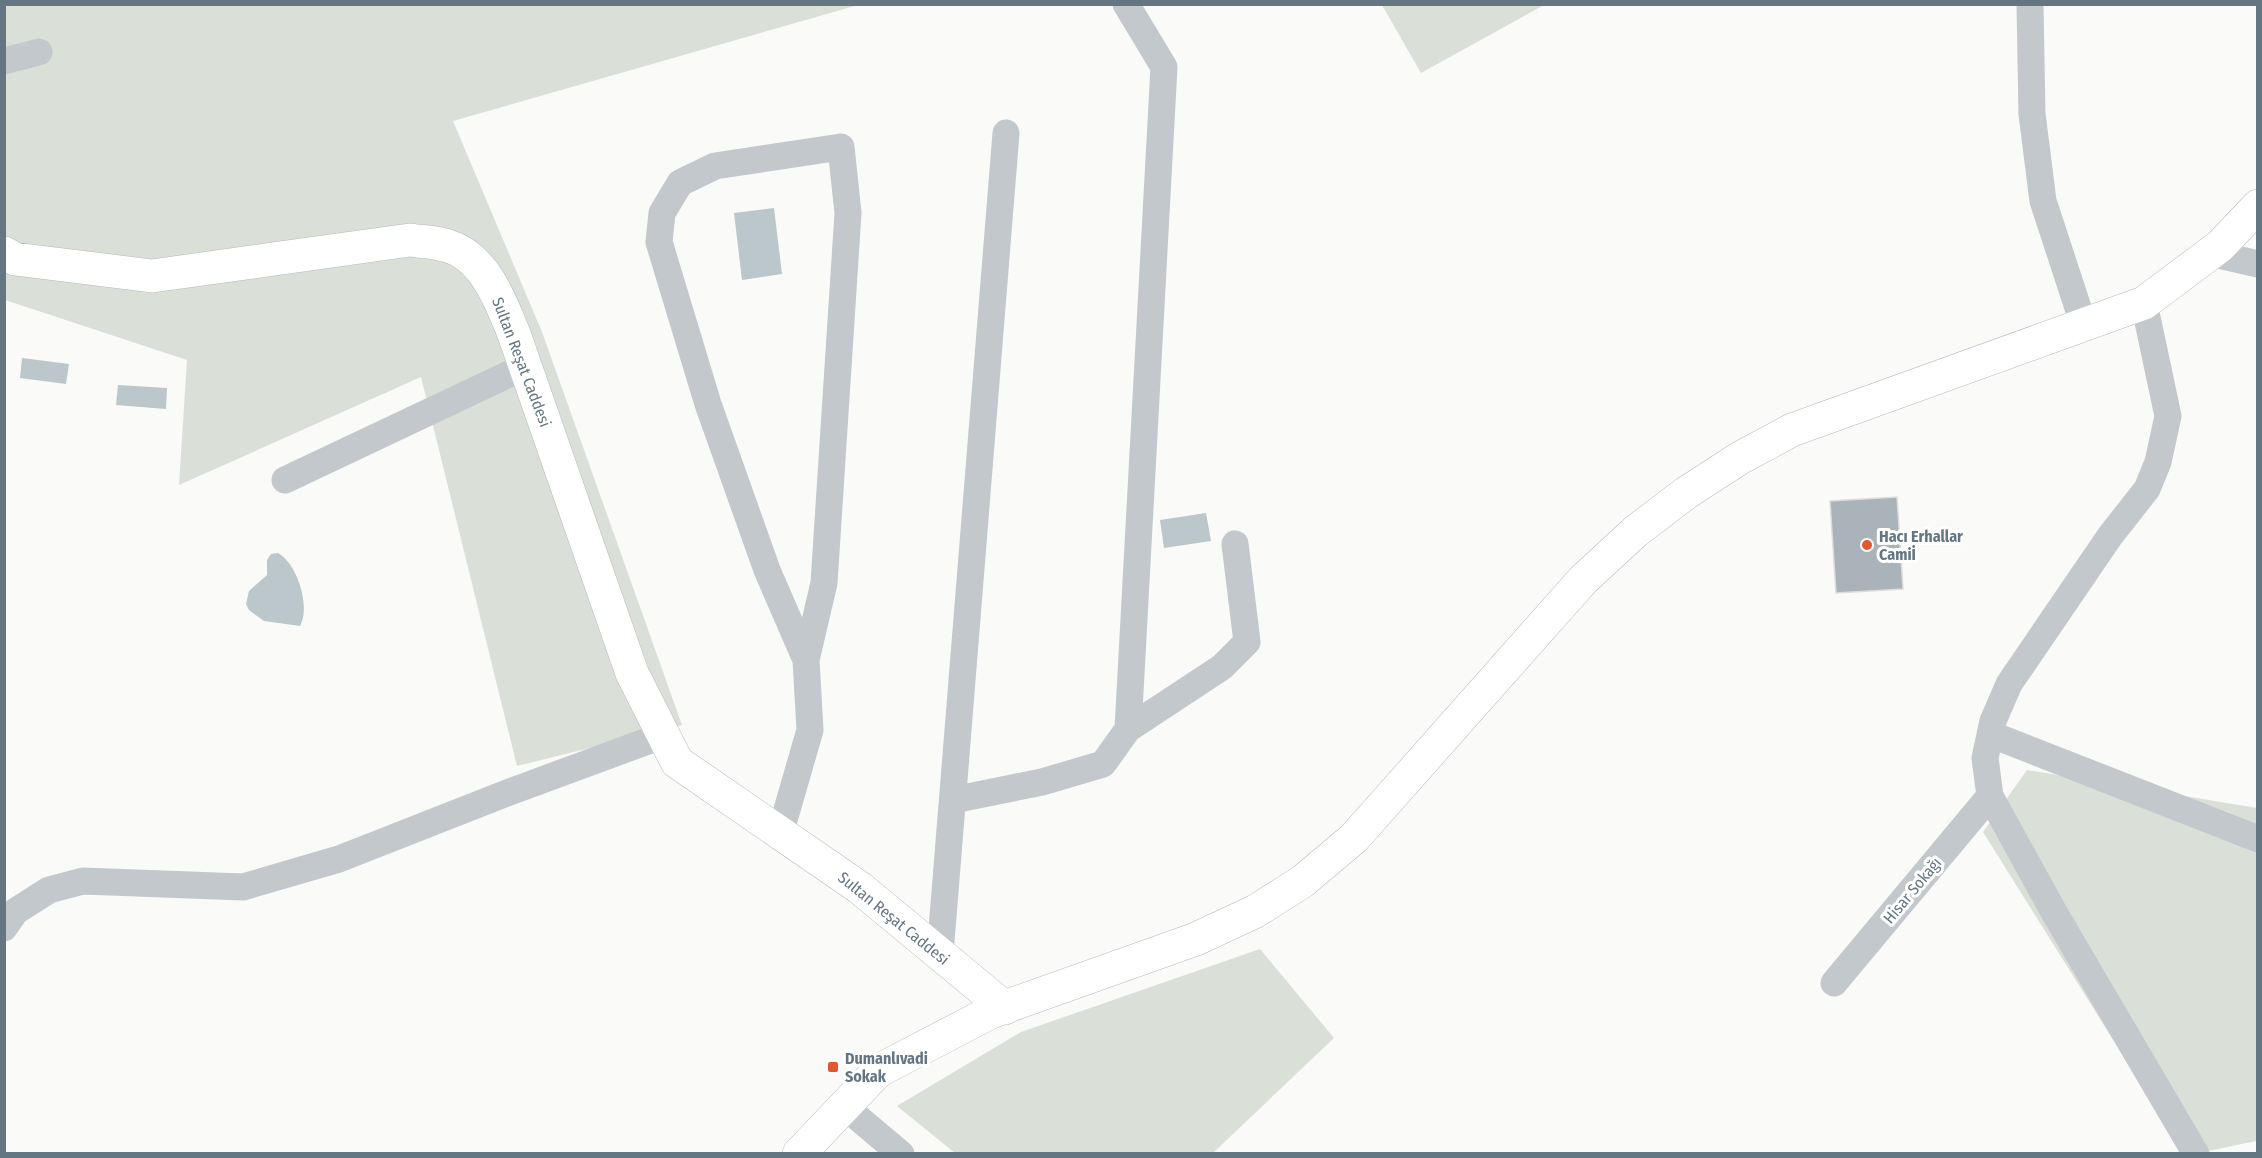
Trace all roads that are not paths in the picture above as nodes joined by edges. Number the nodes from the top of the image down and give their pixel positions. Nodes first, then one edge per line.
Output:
1 (1126, 4) edge
2 (2030, 4) edge
3 (39, 52) dead end
4 (4, 61) edge
5 (1006, 133) dead end
6 (2258, 206) edge
7 (4, 253) edge
8 (2210, 253) junction
9 (2258, 264) edge
10 (2144, 303) junction
11 (2084, 326) junction
12 (526, 366) junction
13 (285, 480) dead end
14 (1235, 544) dead end
15 (806, 660) junction
16 (1128, 729) junction
17 (1990, 734) junction
18 (664, 735) junction
19 (1990, 796) junction
20 (953, 800) junction
21 (780, 834) junction
22 (2258, 839) edge
23 (4, 928) edge
24 (939, 954) junction
25 (1834, 983) dead end
26 (1005, 1008) junction
27 (844, 1106) junction
28 (799, 1154) edge
29 (901, 1154) edge
30 (2196, 1154) edge

1 - 16 street
2 - 11 street
3 - 4 street
5 - 20 street
6 - 8 street
7 - 12 street, Sultan Reşat Caddesi
8 - 9 street
8 - 10 street
10 - 11 street
10 - 17 street
11 - 26 street
12 - 13 street
12 - 18 street, Sultan Reşat Caddesi
14 - 16 street
15 - 15 street
15 - 21 street
16 - 20 street
17 - 19 street
17 - 22 street
18 - 21 street, Sultan Reşat Caddesi
18 - 23 street
19 - 25 street, Hisar Sokağı
19 - 30 street
20 - 24 street
21 - 24 street, Sultan Reşat Caddesi
24 - 26 street, Sultan Reşat Caddesi
26 - 27 street
27 - 28 street
27 - 29 street

